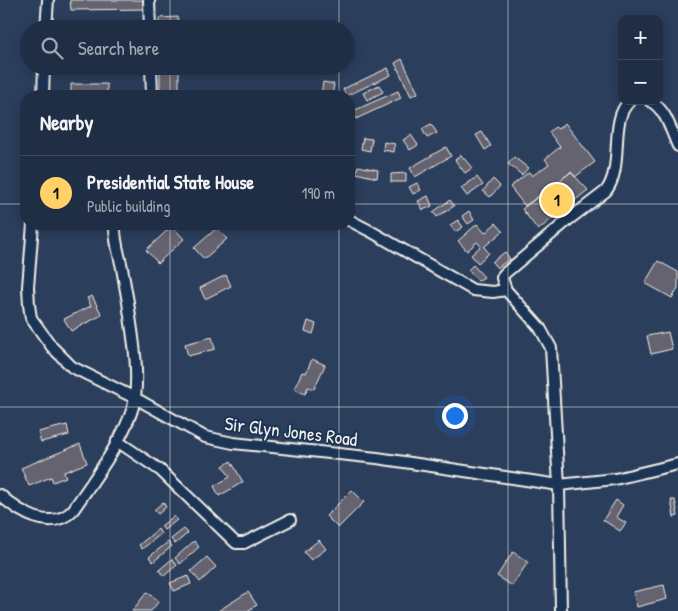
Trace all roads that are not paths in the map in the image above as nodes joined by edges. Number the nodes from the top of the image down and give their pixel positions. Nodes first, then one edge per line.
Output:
1 (48, 0) edge
2 (149, 0) edge
3 (47, 20) edge
4 (150, 20) edge
5 (44, 75) edge
6 (151, 75) edge
7 (43, 90) edge
8 (152, 90) edge
9 (626, 105) edge
10 (656, 105) edge
11 (678, 146) edge
12 (355, 223) edge
13 (33, 230) edge
14 (115, 230) edge
15 (506, 290) junction
16 (135, 398) junction
17 (118, 441) junction
18 (678, 464) edge
19 (559, 485) junction
20 (0, 495) edge
21 (290, 520) dead end
22 (561, 611) edge

1 - 3 street
2 - 4 street
5 - 7 street
6 - 8 street
9 - 15 street
10 - 11 street
12 - 15 street
13 - 16 street, Sir Glyn Jones Road
14 - 16 street
15 - 19 street
16 - 17 street
16 - 19 street, Sir Glyn Jones Road
17 - 20 street
17 - 21 street
18 - 19 street, Sir Glyn Jones Road
19 - 22 street

